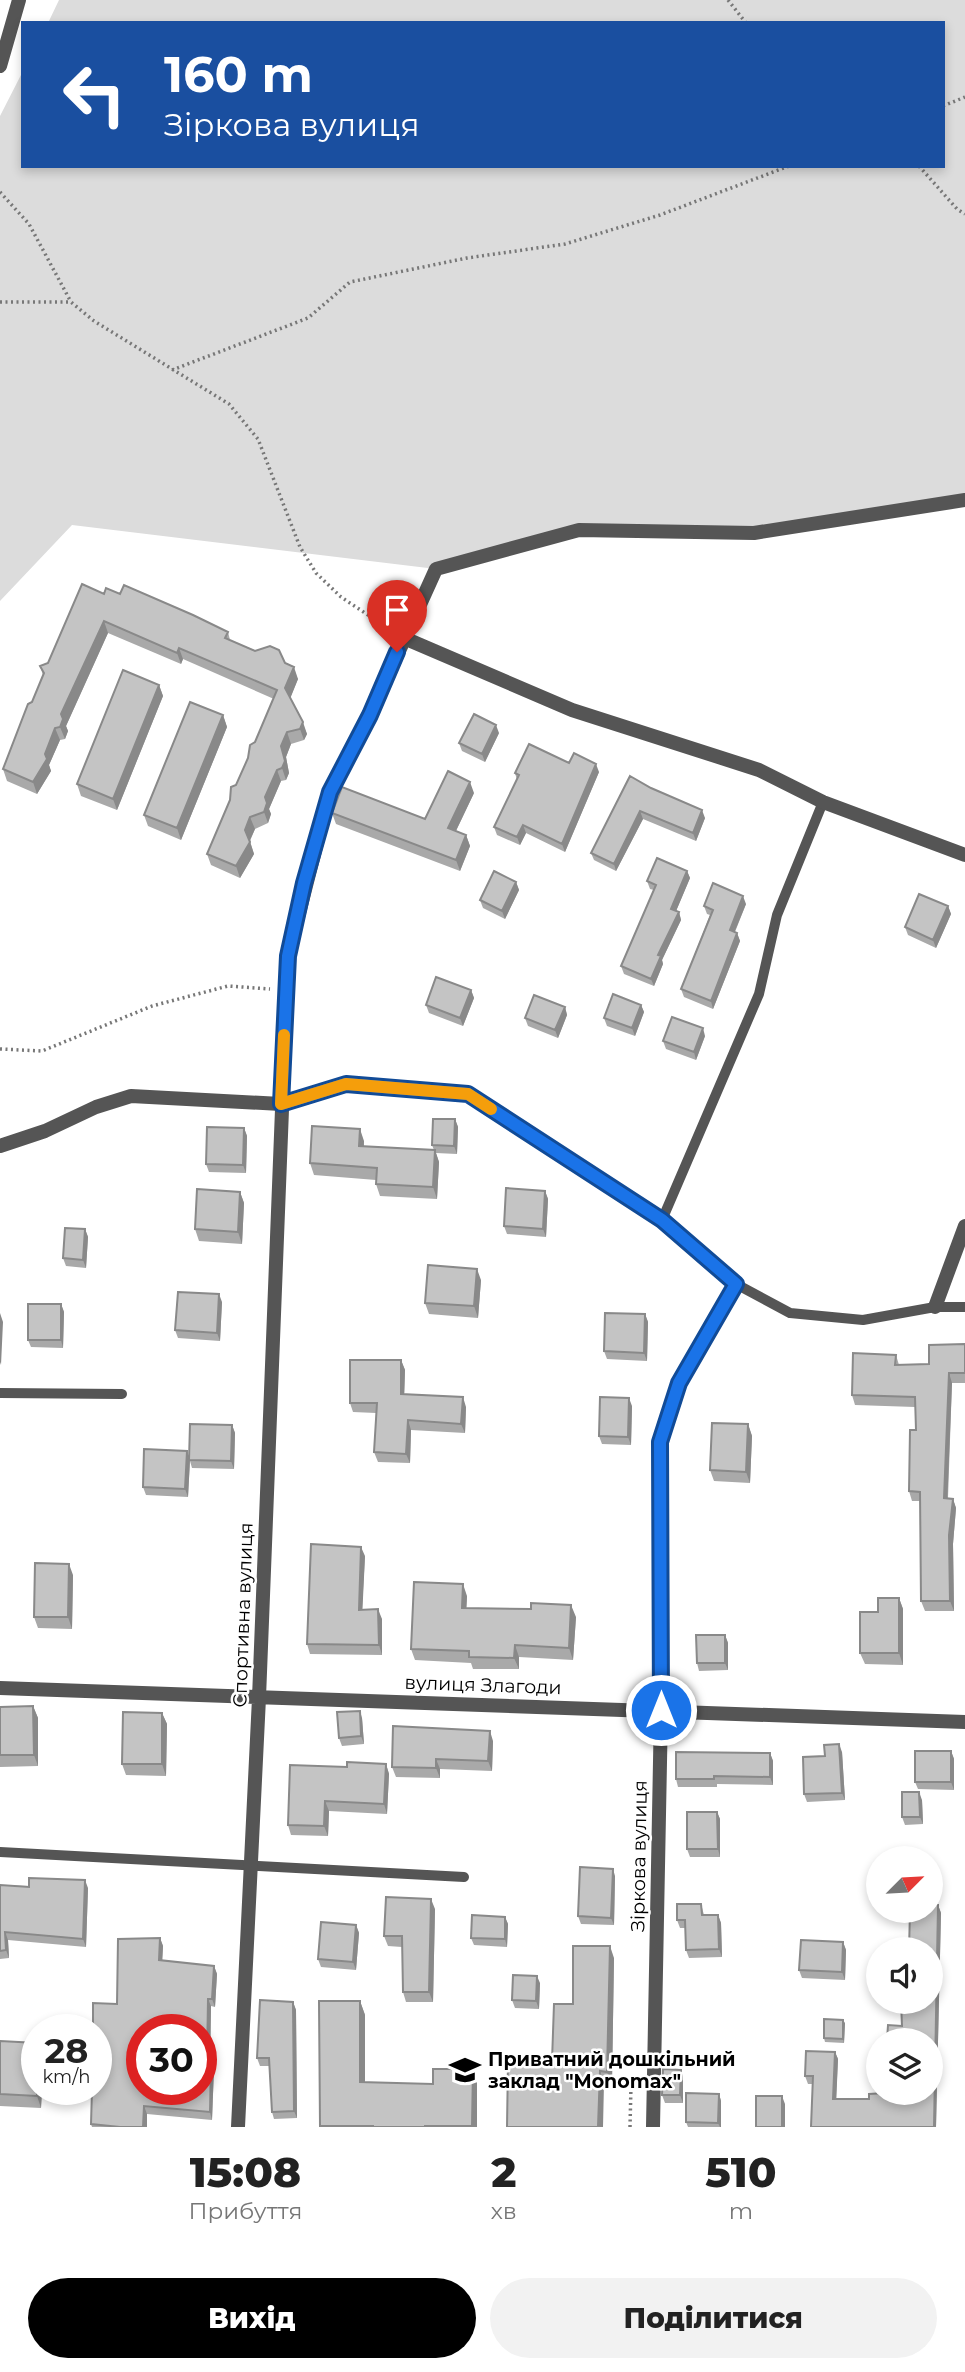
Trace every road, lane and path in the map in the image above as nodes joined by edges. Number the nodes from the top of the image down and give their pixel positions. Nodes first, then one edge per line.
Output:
1 (19, 0) edge
2 (728, 0) edge
3 (744, 21) edge
4 (0, 66) edge
5 (965, 97) edge
6 (945, 105) edge
7 (784, 168) edge
8 (921, 168) edge
9 (0, 192) edge
10 (965, 214) edge
11 (0, 302) edge
12 (71, 302) junction
13 (172, 370) junction
14 (965, 500) edge
15 (404, 638) junction
16 (823, 802) junction
17 (965, 856) edge
18 (286, 990) junction
19 (0, 1049) edge
20 (281, 1104) junction
21 (0, 1146) edge
22 (662, 1220) junction
23 (965, 1226) edge
24 (736, 1284) junction
25 (935, 1307) junction
26 (965, 1307) edge
27 (0, 1393) edge
28 (122, 1394) dead end
29 (0, 1688) edge
30 (259, 1698) junction
31 (661, 1710) junction
32 (965, 1722) edge
33 (0, 1852) edge
34 (250, 1865) junction
35 (464, 1877) dead end
36 (631, 2085) dead end
37 (237, 2127) edge
38 (630, 2127) edge
39 (653, 2127) edge

1 - 4 street
2 - 3 path
5 - 6 path
7 - 13 path
8 - 10 path
9 - 12 path
11 - 12 path
12 - 13 path
13 - 15 path
14 - 15 street, Спортивна вулиця
15 - 16 street
15 - 18 street, Спортивна вулиця
16 - 17 street
16 - 22 lane
18 - 19 path
18 - 20 street, Спортивна вулиця
20 - 21 street
20 - 22 street
20 - 30 street, Спортивна вулиця
22 - 24 street
23 - 25 street
24 - 25 lane
24 - 31 street, Зіркова вулиця
25 - 26 lane
27 - 28 lane
29 - 30 street, вулиця Злагоди
30 - 31 street, вулиця Злагоди
30 - 34 street, Спортивна вулиця
31 - 32 street, вулиця Злагоди
31 - 39 street, Зіркова вулиця
33 - 34 lane
34 - 35 lane
34 - 37 street, Спортивна вулиця
36 - 38 path

